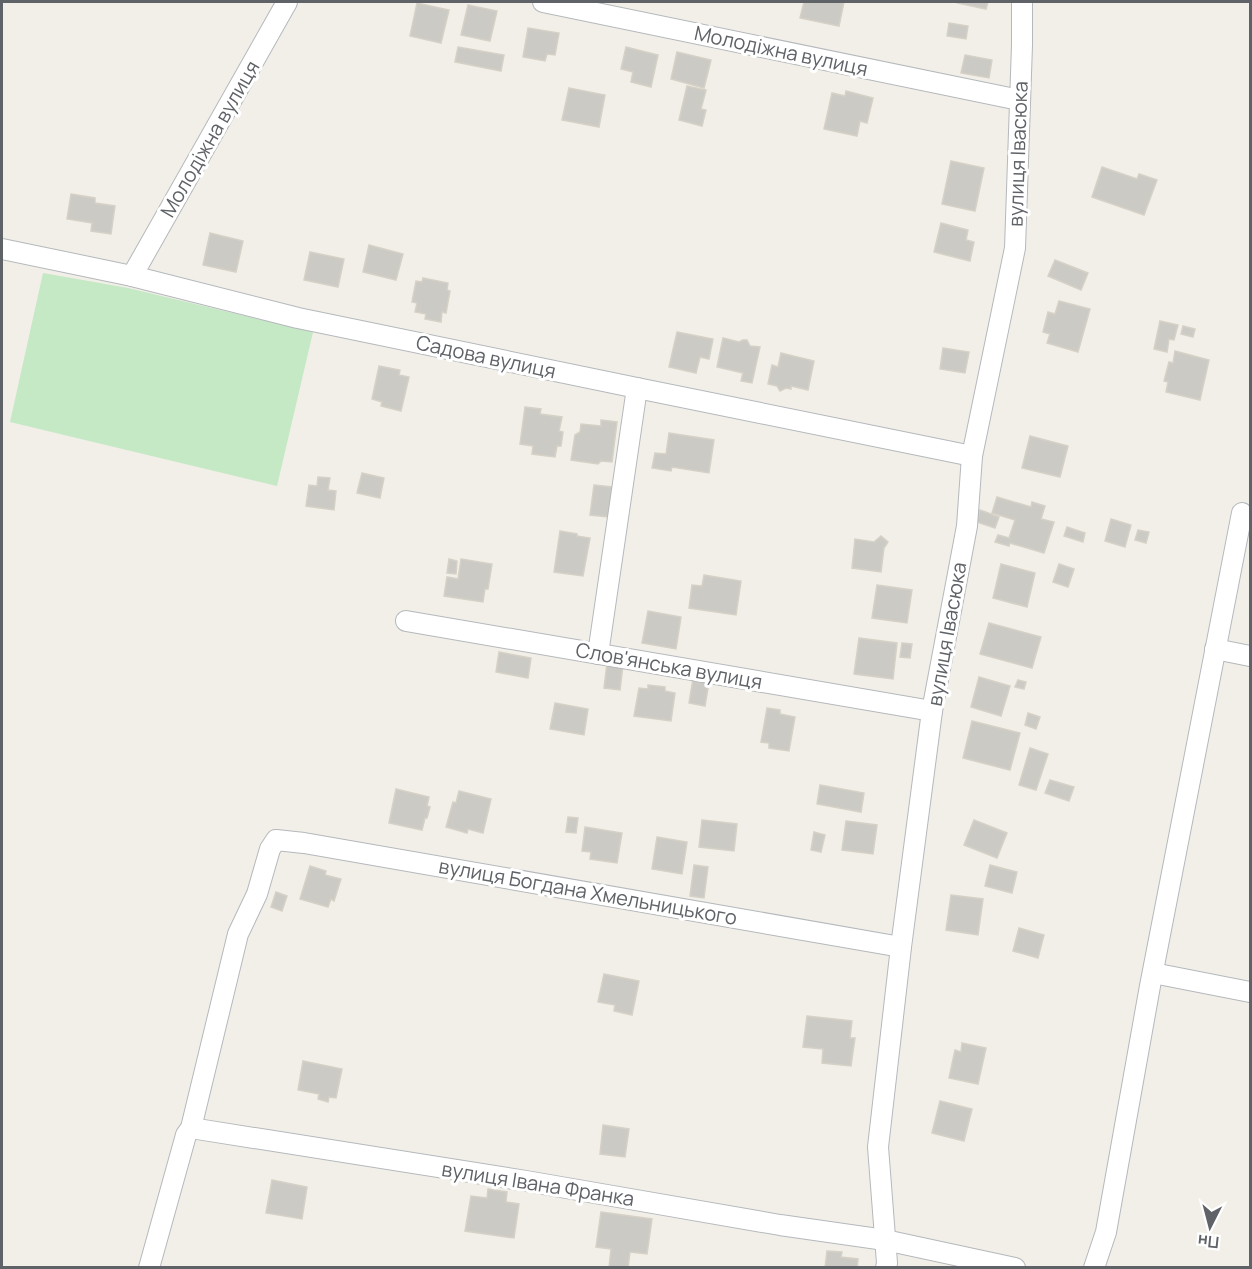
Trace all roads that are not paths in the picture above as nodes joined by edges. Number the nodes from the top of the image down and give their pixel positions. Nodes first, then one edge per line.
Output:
1 (287, 2) edge
2 (543, 2) edge
3 (1022, 2) edge
4 (1019, 100) junction
5 (2, 249) edge
6 (132, 276) junction
7 (637, 388) junction
8 (972, 456) junction
9 (1242, 513) dead end
10 (406, 621) dead end
11 (1215, 649) junction
12 (598, 654) junction
13 (1251, 656) edge
14 (932, 711) junction
15 (901, 947) junction
16 (1153, 973) junction
17 (1251, 992) edge
18 (191, 1128) junction
19 (885, 1240) junction
20 (149, 1268) edge
21 (886, 1268) edge
22 (1015, 1268) edge
23 (1094, 1268) edge

1 - 6 street, Молодіжна вулиця
2 - 4 street, Молодіжна вулиця
3 - 4 street, вулиця Івасюка
4 - 8 street, вулиця Івасюка
5 - 6 street, Садова вулиця
6 - 7 street, Садова вулиця
7 - 8 street, Садова вулиця
7 - 12 street
8 - 14 street, вулиця Івасюка
9 - 11 street
10 - 12 street, Слов'янська вулиця
11 - 13 street
11 - 16 street
12 - 14 street, Слов'янська вулиця
14 - 15 street, вулиця Івасюка
15 - 18 street, вулиця Богдана Хмельницького
15 - 19 street, вулиця Івасюка
16 - 17 street
16 - 23 street
18 - 19 street, вулиця Івана Франка
18 - 20 street
19 - 21 street, вулиця Івасюка
19 - 22 street, вулиця Івана Франка

